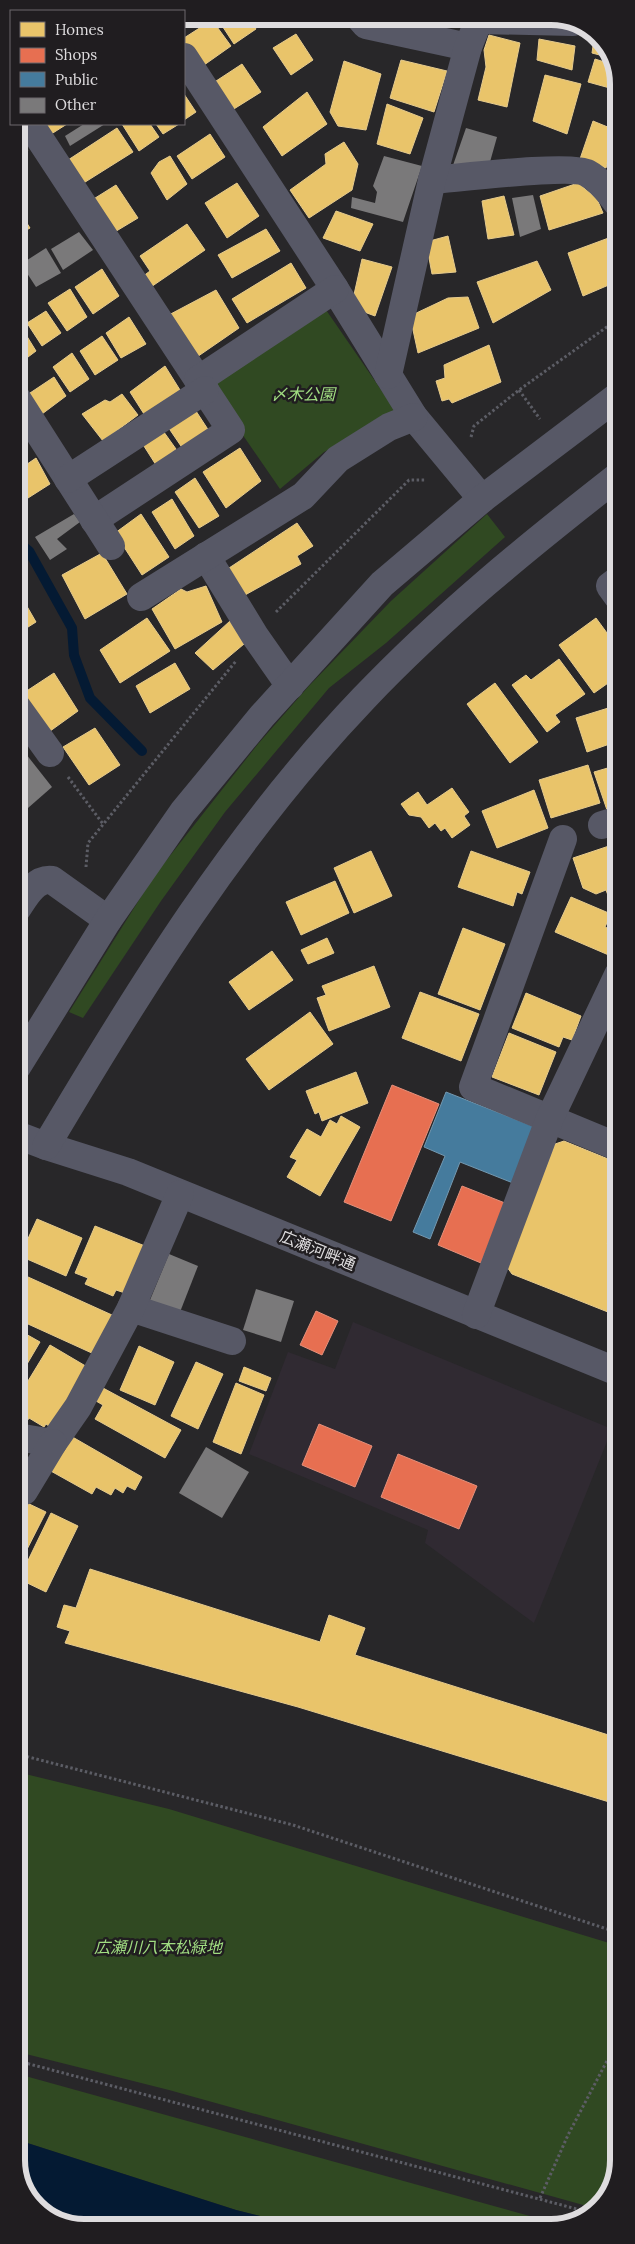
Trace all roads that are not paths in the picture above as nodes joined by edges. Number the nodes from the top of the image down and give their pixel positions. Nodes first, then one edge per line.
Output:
1 (366, 25) edge
2 (477, 25) edge
3 (468, 47) junction
4 (185, 59) edge
5 (31, 125) edge
6 (432, 180) junction
7 (610, 186) edge
8 (335, 289) junction
9 (388, 375) junction
10 (202, 385) junction
11 (610, 402) edge
12 (25, 411) edge
13 (414, 418) junction
14 (68, 479) junction
15 (610, 482) edge
16 (482, 499) junction
17 (94, 520) junction
18 (111, 546) dead end
19 (206, 556) junction
20 (140, 597) dead end
21 (290, 686) junction
22 (25, 718) edge
23 (50, 753) road end
24 (564, 839) dead end
25 (25, 897) edge
26 (108, 920) junction
27 (610, 992) edge
28 (25, 1054) edge
29 (550, 1118) junction
30 (25, 1137) edge
31 (610, 1144) edge
32 (46, 1146) junction
33 (180, 1194) junction
34 (130, 1308) junction
35 (476, 1315) junction
36 (232, 1342) dead end
37 (610, 1369) edge
38 (25, 1438) edge
39 (53, 1443) junction
40 (25, 1489) edge

1 - 3 street
2 - 3 street
3 - 6 street
4 - 8 street
5 - 10 street
6 - 7 street
6 - 9 street
8 - 9 street
8 - 10 street
9 - 13 street
10 - 14 street
10 - 17 street
11 - 16 street
12 - 14 street
13 - 16 street
13 - 19 street
14 - 17 street
15 - 32 street
16 - 21 street
17 - 18 street
19 - 20 street
19 - 21 street
21 - 26 street
22 - 23 street
24 - 29 street
25 - 26 street
26 - 28 street
27 - 29 street
29 - 31 street
29 - 35 street
30 - 32 street, 広瀬河畔通
32 - 33 street, 広瀬河畔通
33 - 34 street
33 - 35 street, 広瀬河畔通
34 - 36 street
34 - 39 street
35 - 37 street, 広瀬河畔通
38 - 39 street
39 - 40 street

